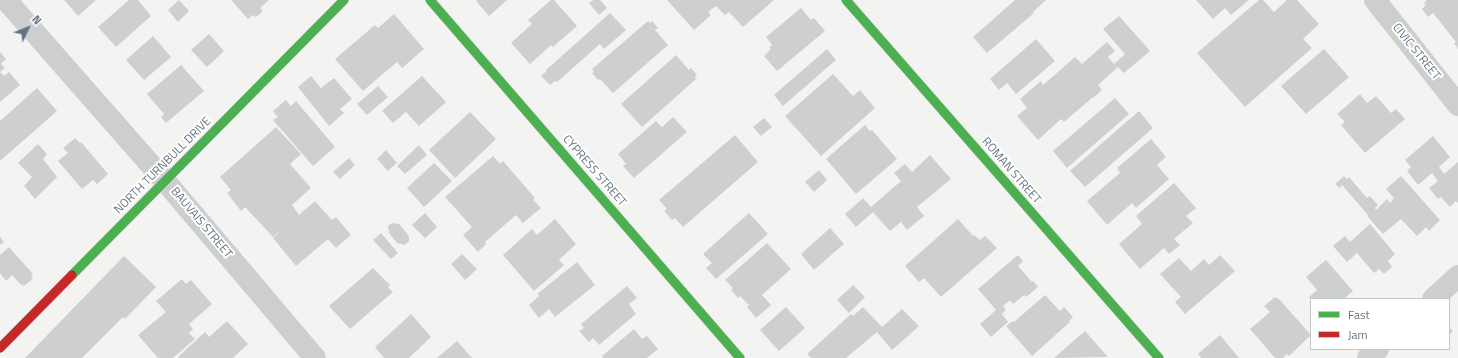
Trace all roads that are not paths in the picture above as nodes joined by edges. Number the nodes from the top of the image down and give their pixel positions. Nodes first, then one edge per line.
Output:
1 (6, 0) edge
2 (344, 0) edge
3 (430, 0) edge
4 (846, 0) edge
5 (1374, 0) edge
6 (1458, 105) edge
7 (165, 181) junction
8 (1458, 276) edge
9 (1433, 298) edge
10 (0, 348) edge
11 (1377, 350) edge
12 (315, 358) edge
13 (740, 358) edge
14 (1159, 358) edge
15 (1368, 358) edge

1 - 7 street, BAUVAIS STREET
2 - 7 street, NORTH TURNBULL DRIVE
3 - 13 street, CYPRESS STREET
4 - 14 street, ROMAN STREET
5 - 6 street, CIVIC STREET
7 - 10 street, NORTH TURNBULL DRIVE
7 - 12 street, BAUVAIS STREET
8 - 9 street
11 - 15 street

